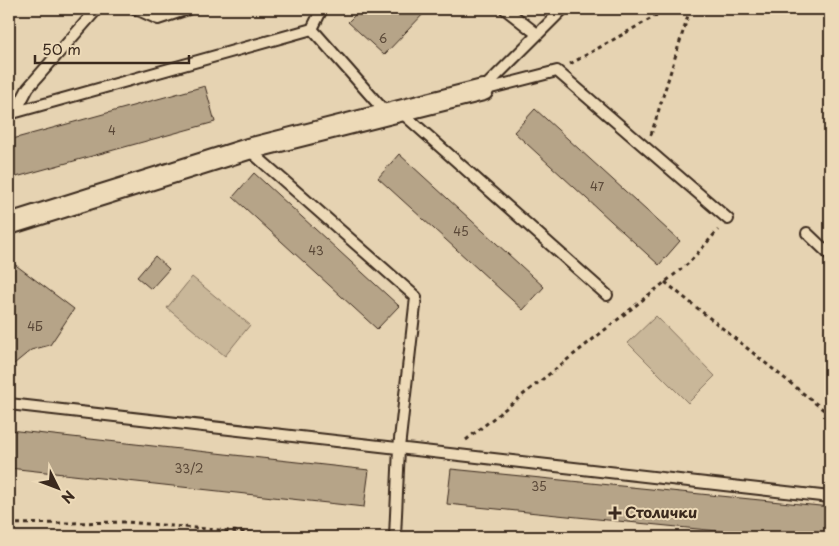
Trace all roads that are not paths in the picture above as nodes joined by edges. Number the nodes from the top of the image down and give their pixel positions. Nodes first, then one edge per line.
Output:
1 (97, 9) edge
2 (136, 9) edge
3 (188, 9) edge
4 (322, 9) edge
5 (505, 9) edge
6 (563, 9) edge
7 (312, 29) junction
8 (538, 34) junction
9 (482, 90) junction
10 (13, 112) edge
11 (393, 112) junction
12 (248, 148) junction
13 (728, 219) road end
14 (9, 224) edge
15 (807, 233) dead end
16 (830, 254) edge
17 (608, 295) dead end
18 (9, 404) edge
19 (399, 448) junction
20 (830, 497) edge
21 (395, 537) edge

1 - 10 lane
2 - 3 lane
4 - 7 lane
5 - 8 lane
6 - 8 lane
7 - 10 lane
7 - 11 lane
8 - 9 lane
9 - 11 street
9 - 13 lane
11 - 12 street
11 - 17 lane
12 - 14 street
12 - 19 lane
15 - 16 lane
18 - 19 lane
19 - 20 lane
19 - 21 lane

